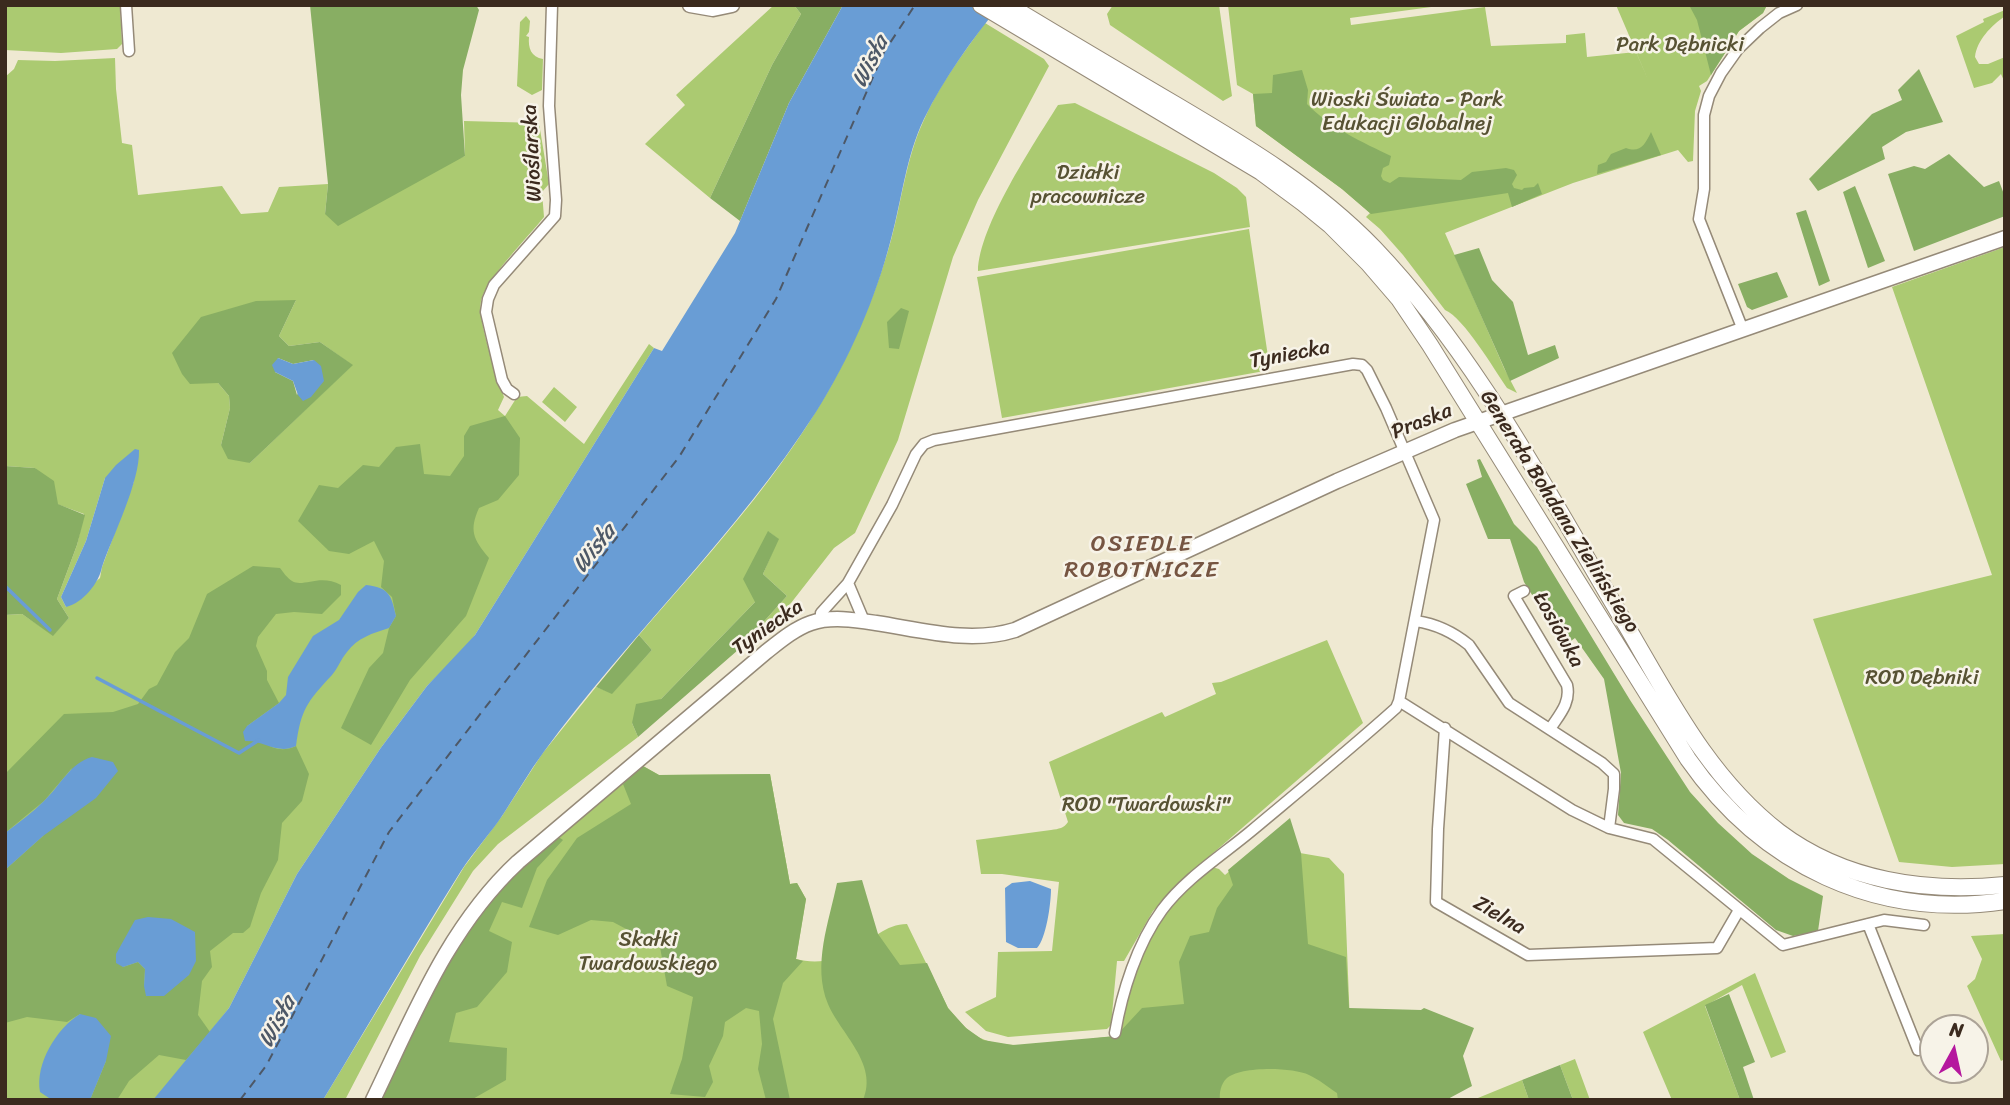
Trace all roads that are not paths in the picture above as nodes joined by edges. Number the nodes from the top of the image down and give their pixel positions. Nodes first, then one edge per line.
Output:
1 (126, 5) edge
2 (552, 5) edge
3 (690, 5) edge
4 (732, 5) edge
5 (981, 5) edge
6 (1008, 5) edge
7 (1797, 5) edge
8 (1779, 9) edge
9 (129, 51) dead end
10 (1100, 68) junction
11 (2005, 238) edge
12 (1743, 330) junction
13 (514, 394) dead end
14 (1500, 414) junction
15 (1479, 422) junction
16 (1405, 451) junction
17 (848, 583) junction
18 (1524, 590) dead end
19 (821, 620) junction
20 (864, 621) junction
21 (1416, 621) junction
22 (1399, 701) junction
23 (1445, 729) junction
24 (1550, 729) junction
25 (1609, 828) junction
26 (2005, 885) edge
27 (2005, 901) edge
28 (1739, 910) junction
29 (1868, 924) junction
30 (1924, 925) dead end
31 (1115, 1033) dead end
32 (1918, 1050) dead end
33 (373, 1100) edge

1 - 9 street
2 - 13 street, Wioślarska
3 - 4 street
5 - 10 main road
6 - 10 main road
7 - 8 street
8 - 12 street
10 - 14 main road, Generała Bohdana Zielińskiego
10 - 15 main road, Generała Bohdana Zielińskiego
11 - 12 street, Praska
12 - 14 street, Praska
14 - 15 street, Praska
14 - 26 main road, Generała Bohdana Zielińskiego
15 - 16 street, Praska
15 - 27 main road, Generała Bohdana Zielińskiego
16 - 17 street, Tyniecka
16 - 20 street, Praska
16 - 21 street
17 - 19 street, Tyniecka
17 - 20 street
18 - 24 street, Łosiówka
19 - 20 street, Praska
19 - 33 street, Tyniecka
21 - 22 street
21 - 24 street
22 - 23 street
22 - 31 street
23 - 25 street
23 - 28 street, Zielna
24 - 25 street
25 - 28 street
28 - 29 street
29 - 30 street
29 - 32 street

